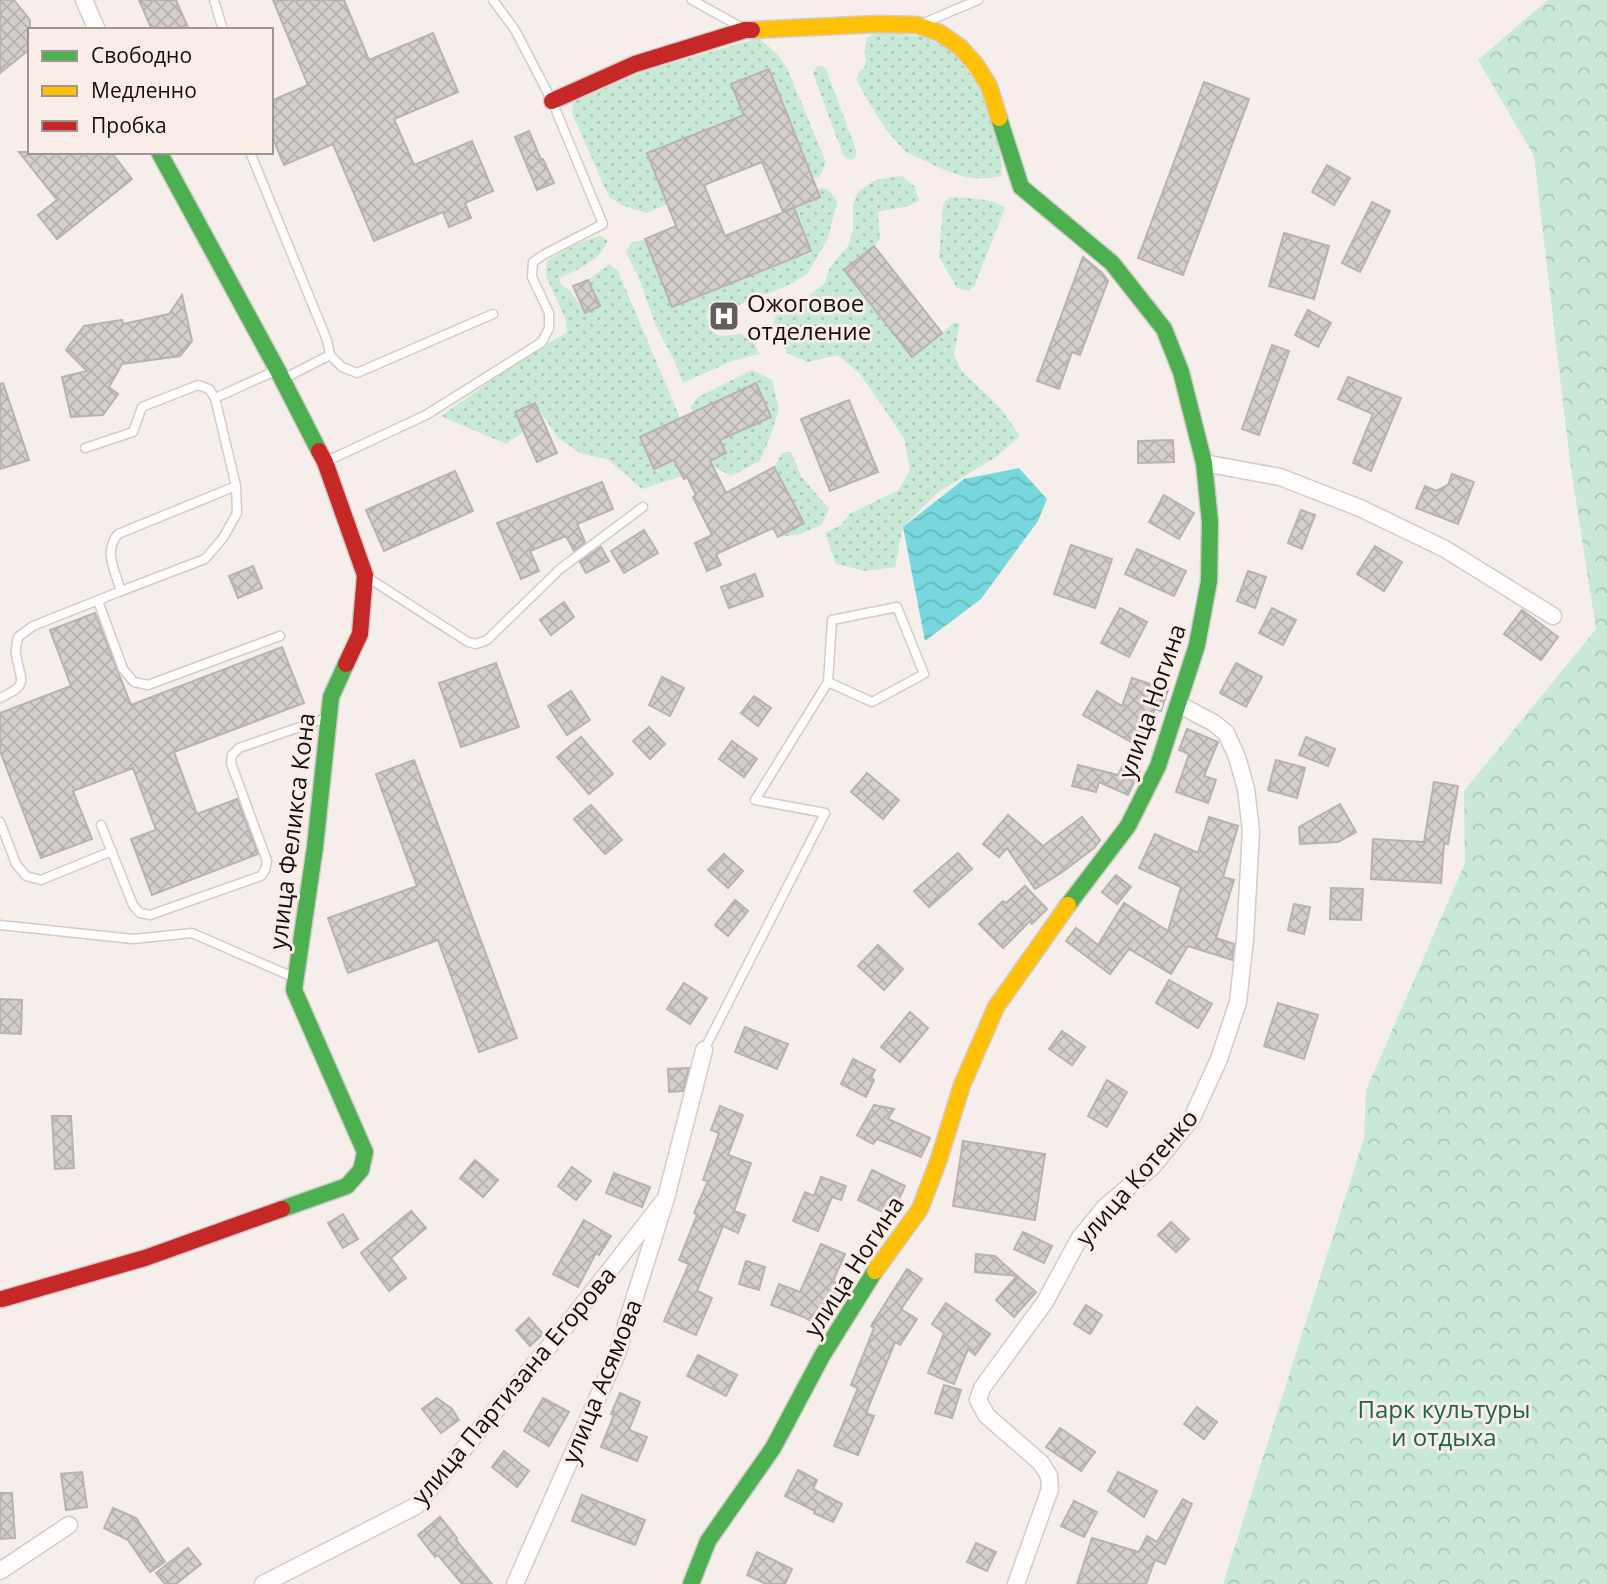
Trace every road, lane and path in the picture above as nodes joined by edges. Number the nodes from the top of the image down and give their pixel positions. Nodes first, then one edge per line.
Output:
1 (84, 0) edge
2 (214, 0) edge
3 (493, 0) edge
4 (692, 0) edge
5 (978, 0) edge
6 (917, 25) junction
7 (96, 28) edge
8 (222, 28) edge
9 (745, 30) junction
10 (552, 101) junction
11 (160, 154) edge
12 (251, 154) edge
13 (493, 314) dead end
14 (330, 355) junction
15 (280, 374) junction
16 (215, 398) junction
17 (85, 448) dead end
18 (325, 462) junction
19 (1204, 463) junction
20 (236, 486) junction
21 (643, 508) dead end
22 (365, 575) junction
23 (121, 591) junction
24 (98, 601) junction
25 (1553, 616) dead end
26 (280, 636) dead end
27 (828, 682) junction
28 (0, 698) edge
29 (1178, 704) junction
30 (329, 717) junction
31 (0, 822) edge
32 (101, 825) dead end
33 (112, 851) junction
34 (0, 925) edge
35 (296, 978) junction
36 (704, 1050) joint
37 (666, 1198) junction
38 (1, 1299) edge
39 (69, 1525) dead end
40 (0, 1571) edge
41 (263, 1584) edge
42 (515, 1584) edge
43 (691, 1584) edge
44 (1016, 1584) edge

1 - 7 street
2 - 8 lane
3 - 10 lane
4 - 9 lane
5 - 6 lane
6 - 9 street, улица Ногина
6 - 19 street, улица Ногина
9 - 10 street, улица Ногина
10 - 18 lane
11 - 15 street, улица Феликса Кона
12 - 14 lane
13 - 14 lane
14 - 15 lane
15 - 16 lane
15 - 18 street, улица Феликса Кона
16 - 17 lane
16 - 20 lane
18 - 22 street, улица Феликса Кона
19 - 25 street
19 - 29 street, улица Ногина
20 - 23 lane
20 - 23 lane
21 - 22 lane
22 - 30 street, улица Феликса Кона
23 - 24 lane
24 - 26 lane
24 - 28 lane
27 - 27 lane
27 - 36 lane
29 - 43 street, улица Ногина
29 - 44 street, улица Котенко
30 - 33 lane
30 - 35 street, улица Феликса Кона
31 - 33 lane
32 - 33 lane
34 - 35 lane
35 - 38 street, улица Феликса Кона
36 - 37 street, улица Асямова
37 - 41 street, улица Партизана Егорова
37 - 42 street, улица Асямова
39 - 40 street

